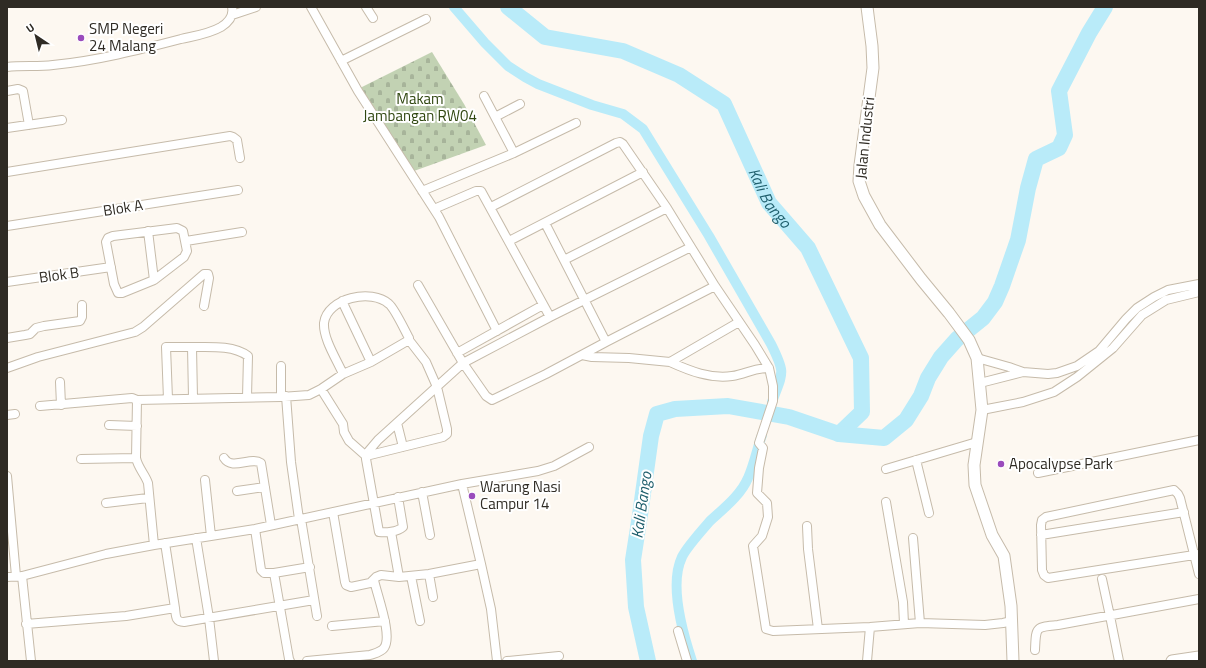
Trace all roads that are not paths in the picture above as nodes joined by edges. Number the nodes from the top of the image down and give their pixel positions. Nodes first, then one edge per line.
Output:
1 (256, 7) edge
2 (311, 7) edge
3 (366, 7) edge
4 (867, 7) edge
5 (232, 11) edge
6 (373, 18) dead end
7 (426, 19) dead end
8 (341, 61) junction
9 (7, 67) edge
10 (7, 91) edge
11 (484, 96) dead end
12 (520, 104) dead end
13 (495, 117) junction
14 (62, 120) dead end
15 (576, 123) dead end
16 (29, 125) junction
17 (7, 128) edge
18 (514, 153) junction
19 (240, 158) dead end
20 (7, 172) edge
21 (643, 172) junction
22 (238, 190) dead end
23 (422, 191) junction
24 (491, 206) junction
25 (667, 208) junction
26 (434, 209) junction
27 (545, 223) junction
28 (7, 226) edge
29 (148, 231) junction
30 (242, 232) dead end
31 (509, 240) junction
32 (186, 241) junction
33 (691, 247) junction
34 (564, 260) junction
35 (111, 267) junction
36 (154, 280) junction
37 (7, 282) edge
38 (1199, 284) edge
39 (418, 286) dead end
40 (715, 286) junction
41 (1199, 291) edge
42 (585, 300) junction
43 (1199, 300) edge
44 (342, 301) junction
45 (82, 305) dead end
46 (543, 305) junction
47 (204, 306) dead end
48 (550, 317) junction
49 (739, 322) junction
50 (497, 331) junction
51 (7, 338) edge
52 (409, 340) junction
53 (606, 342) junction
54 (192, 346) junction
55 (457, 353) junction
56 (582, 355) junction
57 (977, 358) junction
58 (371, 362) junction
59 (670, 362) junction
60 (463, 363) junction
61 (281, 366) dead end
62 (7, 368) edge
63 (769, 368) junction
64 (1023, 372) junction
65 (343, 374) junction
66 (60, 382) dead end
67 (980, 383) junction
68 (437, 387) junction
69 (321, 389) junction
70 (247, 397) junction
71 (284, 397) junction
72 (193, 398) junction
73 (168, 399) junction
74 (138, 400) junction
75 (61, 405) junction
76 (40, 406) dead end
77 (982, 410) junction
78 (397, 423) junction
79 (109, 425) dead end
80 (137, 426) junction
81 (1199, 440) edge
82 (977, 442) junction
83 (403, 447) junction
84 (588, 447) dead end
85 (366, 456) junction
86 (136, 458) junction
87 (224, 458) dead end
88 (81, 459) dead end
89 (916, 460) junction
90 (886, 469) dead end
91 (1038, 473) dead end
92 (7, 476) edge
93 (205, 480) dead end
94 (462, 484) junction
95 (265, 487) junction
96 (237, 492) dead end
97 (422, 492) junction
98 (398, 497) junction
99 (148, 498) junction
100 (374, 502) junction
101 (886, 502) dead end
102 (106, 503) dead end
103 (333, 512) junction
104 (1184, 512) junction
105 (930, 513) dead end
106 (300, 519) junction
107 (271, 525) junction
108 (807, 526) dead end
109 (255, 529) junction
110 (391, 532) junction
111 (430, 535) dead end
112 (1041, 535) junction
113 (211, 536) junction
114 (196, 538) junction
115 (913, 538) dead end
116 (165, 543) junction
117 (154, 545) junction
118 (1197, 555) edge
119 (481, 564) junction
120 (310, 567) junction
121 (274, 573) junction
122 (429, 574) junction
123 (1199, 574) edge
124 (15, 576) edge
125 (411, 576) junction
126 (399, 577) junction
127 (1102, 579) dead end
128 (374, 580) junction
129 (433, 597) dead end
130 (1199, 599) edge
131 (314, 600) junction
132 (280, 605) junction
133 (175, 608) junction
134 (317, 616) dead end
135 (1110, 616) junction
136 (209, 618) junction
137 (420, 621) dead end
138 (1012, 621) junction
139 (384, 622) junction
140 (920, 623) junction
141 (26, 624) junction
142 (904, 624) junction
143 (332, 626) dead end
144 (870, 627) junction
145 (818, 629) junction
146 (678, 631) dead end
147 (1035, 650) dead end
148 (559, 656) dead end
149 (1199, 657) edge
150 (30, 661) edge
151 (214, 661) edge
152 (290, 661) edge
153 (307, 661) edge
154 (497, 661) edge
155 (507, 661) edge
156 (687, 661) edge
157 (867, 661) edge
158 (1013, 661) edge
159 (1119, 661) edge
160 (1172, 661) edge

1 - 5 street
2 - 8 street
3 - 6 street
4 - 57 street, Jalan Industri
5 - 9 street
7 - 8 street
8 - 23 street
10 - 16 street
11 - 13 street
12 - 13 street
13 - 18 street
14 - 16 street
15 - 18 street
16 - 17 street
18 - 23 street
19 - 20 street
21 - 24 street
21 - 25 street
21 - 27 street
22 - 28 street, Blok A
23 - 26 street
24 - 26 street
24 - 31 street
25 - 33 street
25 - 34 street
26 - 50 street
27 - 31 street
27 - 34 street
29 - 32 street
29 - 35 street
29 - 36 street
30 - 32 street
31 - 46 street
32 - 36 street
33 - 40 street
33 - 42 street
34 - 42 street
35 - 36 street
35 - 37 street, Blok B
38 - 64 street
39 - 55 street
40 - 49 street
40 - 53 street
41 - 43 street
41 - 77 street
42 - 48 street
42 - 53 street
44 - 52 street
44 - 58 street
44 - 65 street
45 - 51 street
46 - 48 street
46 - 50 street
47 - 62 street
48 - 60 street
49 - 59 street
49 - 63 street
50 - 55 street
52 - 58 street
52 - 68 street
53 - 56 street
54 - 70 street
54 - 72 street
54 - 73 street
55 - 60 street
56 - 59 street
56 - 60 street
57 - 64 street
57 - 67 street, Jalan Industri
58 - 65 street
59 - 63 street
60 - 68 street
61 - 71 street
63 - 145 street
64 - 67 street
65 - 69 street
66 - 75 street
67 - 77 street, Jalan Industri
68 - 78 street
68 - 83 street
69 - 71 street
69 - 85 street
70 - 71 street
70 - 72 street
71 - 106 street
72 - 73 street
73 - 74 street
74 - 75 street
74 - 80 street
75 - 76 street
77 - 82 street, Jalan Industri
78 - 83 street
78 - 85 street
79 - 80 street
80 - 86 street
81 - 91 street
82 - 89 street
82 - 138 street, Jalan Industri
83 - 85 street
84 - 94 street
85 - 100 street
86 - 88 street
86 - 99 street
87 - 95 street
89 - 90 street
89 - 105 street
92 - 124 street
93 - 113 street
94 - 97 street
94 - 119 street
95 - 96 street
95 - 107 street
97 - 98 street
97 - 111 street
98 - 100 street
98 - 110 street
99 - 102 street
99 - 117 street
100 - 103 street
100 - 110 street
101 - 142 street
103 - 106 street
103 - 128 street
104 - 112 street
104 - 112 street
104 - 118 street
106 - 107 street
106 - 120 street
107 - 109 street
108 - 145 street
109 - 113 street
109 - 121 street
110 - 126 street
112 - 118 street
113 - 114 street
114 - 116 street
114 - 136 street
115 - 140 street
116 - 117 street
116 - 133 street
117 - 124 street
118 - 123 street
119 - 122 street
119 - 154 street
120 - 121 street
120 - 131 street
121 - 132 street
122 - 125 street
122 - 129 street
124 - 141 street
125 - 126 street
125 - 137 street
126 - 128 street
127 - 135 street
128 - 139 street
130 - 135 street
131 - 132 street
131 - 134 street
132 - 136 street
132 - 152 street
133 - 136 street
133 - 141 street
135 - 147 street
135 - 159 street
136 - 151 street
138 - 140 street
138 - 158 street, Jalan Industri
139 - 143 street
139 - 153 street
140 - 142 street
141 - 150 street
142 - 144 street
144 - 145 street
144 - 157 street
146 - 156 street
148 - 155 street
149 - 160 street

